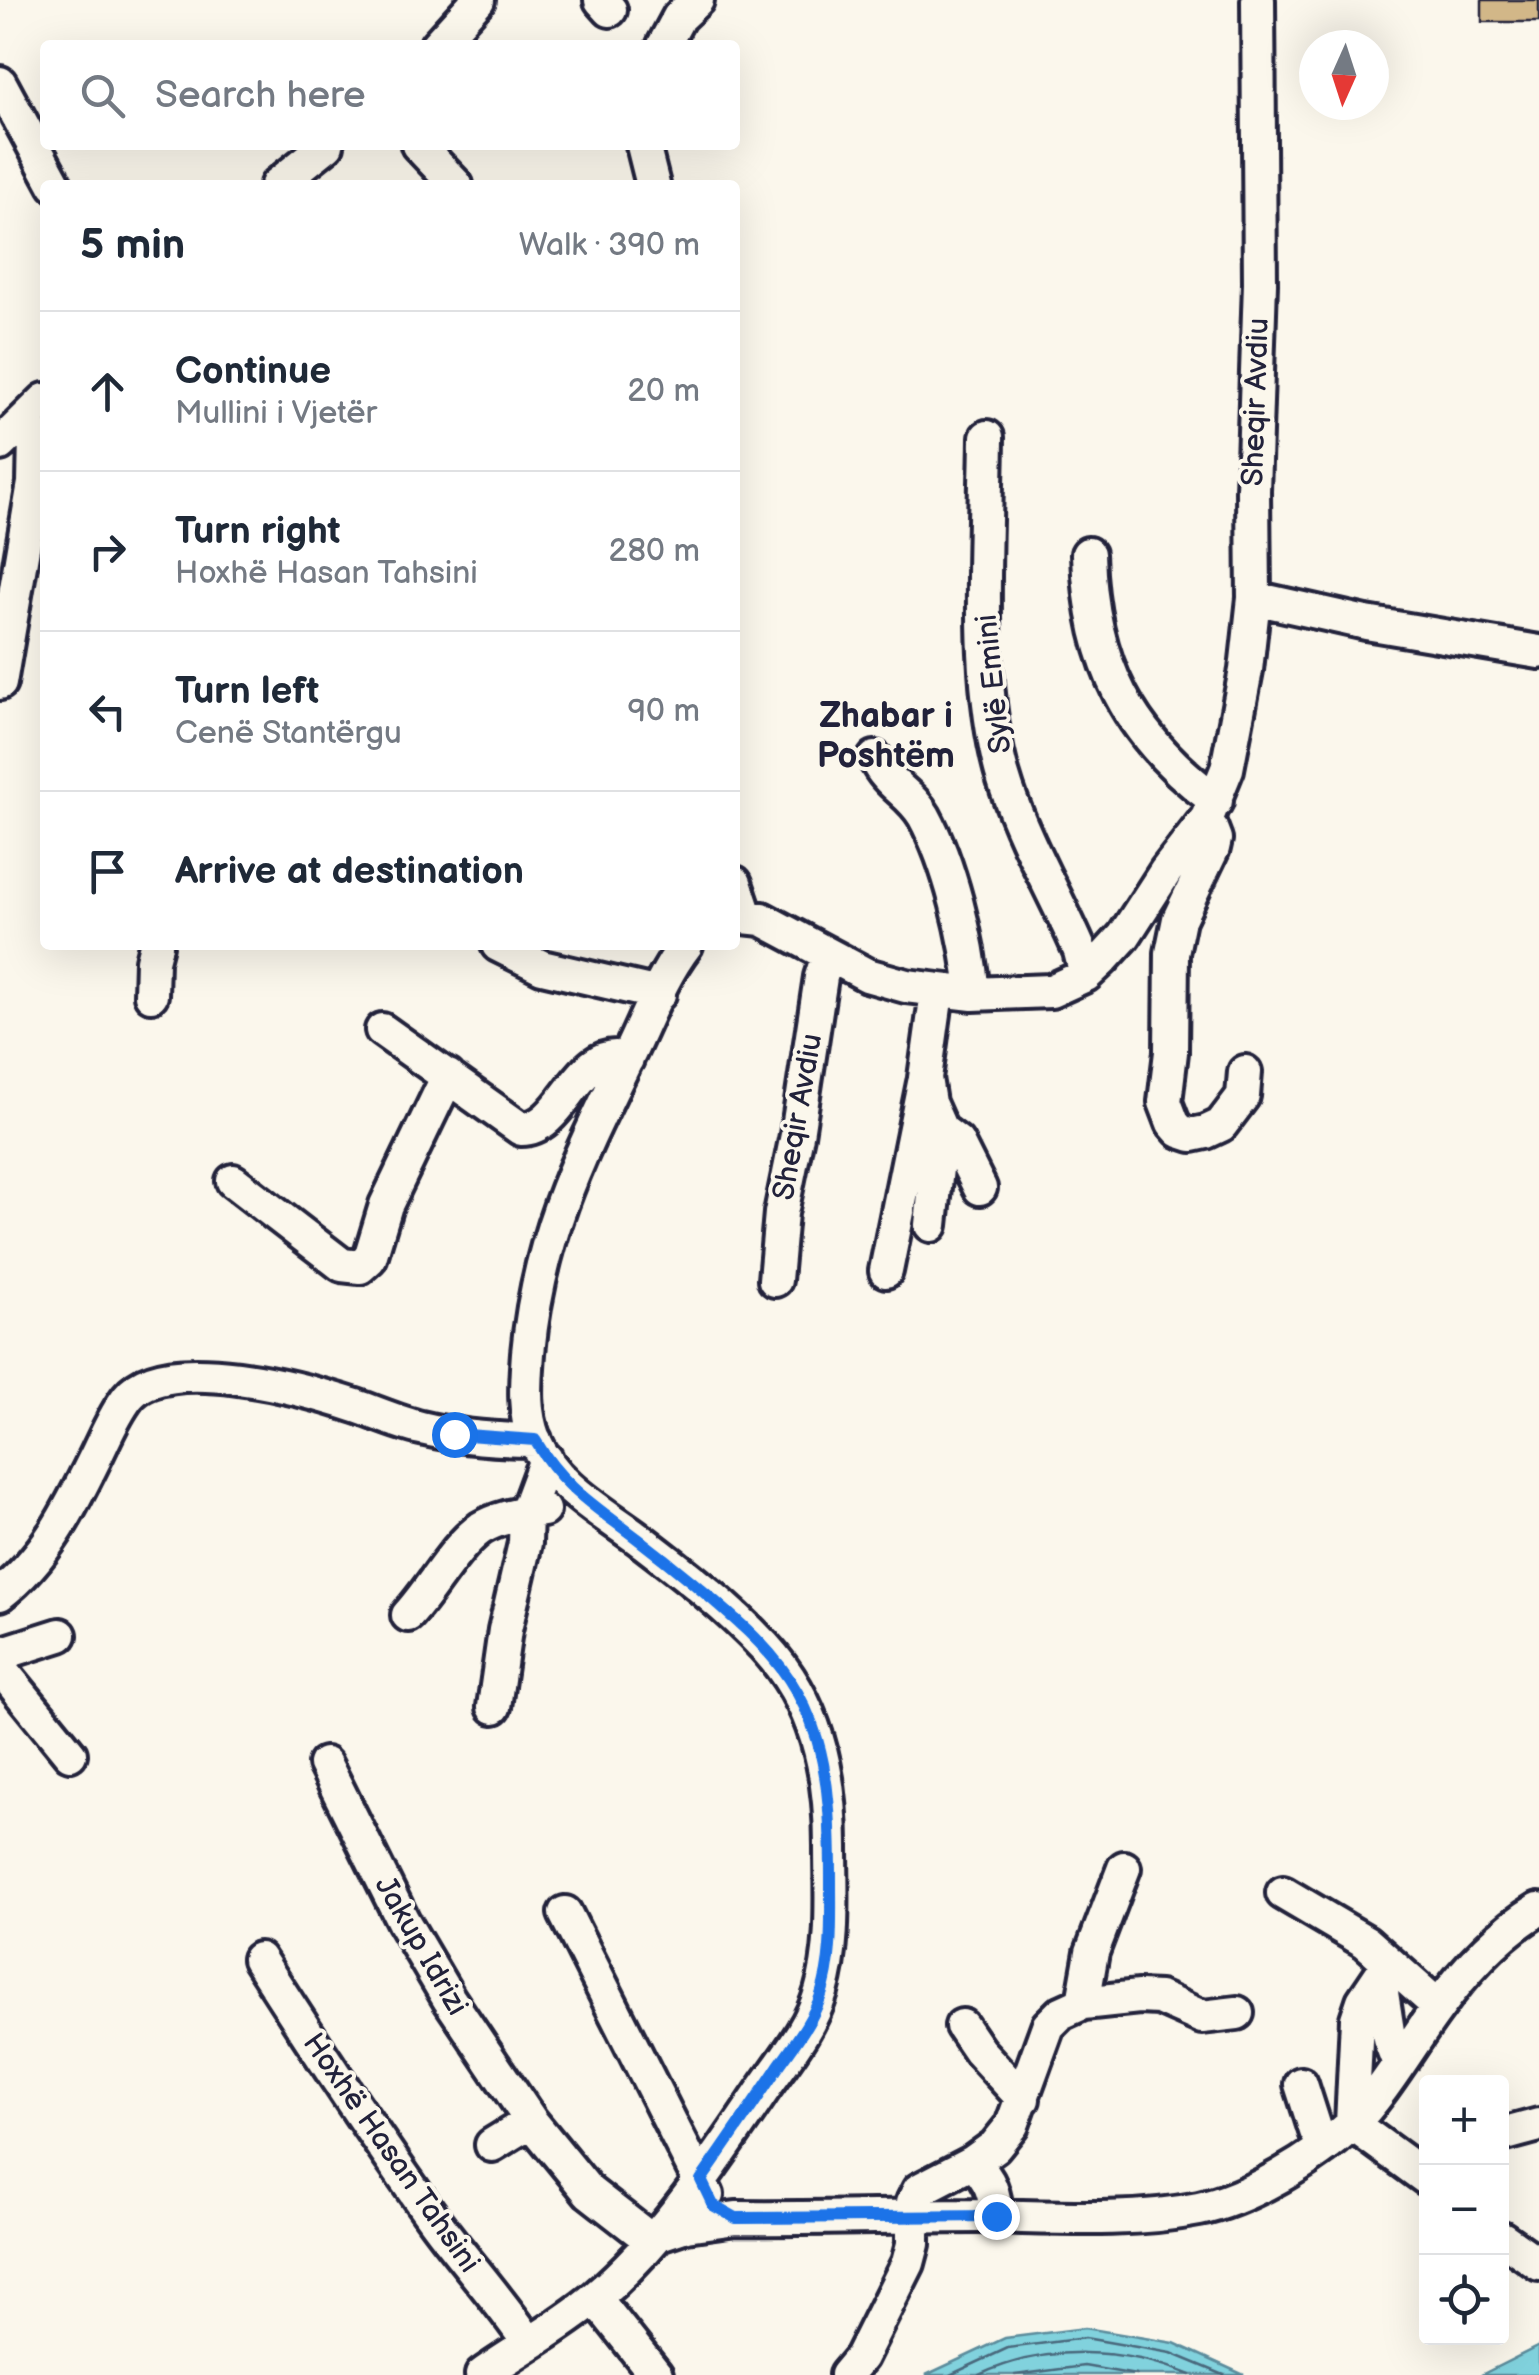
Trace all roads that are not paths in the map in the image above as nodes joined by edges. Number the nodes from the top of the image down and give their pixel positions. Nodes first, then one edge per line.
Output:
1 (478, 0) edge
2 (697, 0) edge
3 (1258, 0) edge
4 (448, 40) edge
5 (667, 40) edge
6 (0, 83) edge
7 (321, 150) edge
8 (423, 150) edge
9 (644, 150) edge
10 (52, 180) edge
11 (283, 180) edge
12 (451, 180) edge
13 (652, 180) edge
14 (35, 410) edge
15 (987, 437) dead end
16 (0, 444) edge
17 (1088, 554) dead end
18 (1254, 598) junction
19 (1539, 652) edge
20 (0, 682) edge
21 (874, 758) dead end
22 (1212, 810) junction
23 (741, 916) edge
24 (155, 950) edge
25 (508, 950) edge
26 (683, 950) edge
27 (828, 956) junction
28 (1086, 975) junction
29 (938, 992) junction
30 (658, 994) junction
31 (974, 994) junction
32 (151, 995) dead end
33 (382, 1030) dead end
34 (626, 1059) junction
35 (1245, 1072) dead end
36 (448, 1076) junction
37 (925, 1078) junction
38 (942, 1130) junction
39 (233, 1181) dead end
40 (980, 1188) dead end
41 (932, 1225) dead end
42 (886, 1271) dead end
43 (775, 1280) dead end
44 (540, 1450) junction
45 (587, 1502) junction
46 (526, 1513) junction
47 (0, 1594) edge
48 (408, 1615) dead end
49 (60, 1635) dead end
50 (0, 1654) edge
51 (0, 1668) edge
52 (494, 1706) dead end
53 (70, 1754) dead end
54 (325, 1764) dead end
55 (1124, 1868) dead end
56 (1283, 1894) dead end
57 (1539, 1908) edge
58 (565, 1913) dead end
59 (259, 1960) dead end
60 (1384, 1972) junction
61 (1083, 2003) junction
62 (1438, 2006) junction
63 (1236, 2013) dead end
64 (962, 2026) dead end
65 (1400, 2064) junction
66 (1301, 2084) dead end
67 (1024, 2099) junction
68 (530, 2121) junction
69 (1352, 2124) junction
70 (1539, 2126) edge
71 (1509, 2133) edge
72 (492, 2145) dead end
73 (1325, 2147) junction
74 (973, 2162) junction
75 (1419, 2169) edge
76 (701, 2180) junction
77 (913, 2216) junction
78 (996, 2216) junction
79 (736, 2218) junction
80 (656, 2238) junction
81 (1509, 2243) edge
82 (1539, 2264) edge
83 (595, 2298) junction
84 (528, 2342) junction
85 (482, 2375) edge
86 (656, 2375) edge
87 (846, 2375) edge

1 - 4 street
2 - 5 street
3 - 18 street, Sheqir Avdiu
6 - 10 street
7 - 11 street
8 - 12 street
9 - 13 street
14 - 16 street
14 - 20 street
15 - 28 street, Sylë Emini
17 - 22 street
18 - 19 street
18 - 22 street, Sheqir Avdiu
21 - 31 street
22 - 28 street, Sheqir Avdiu
22 - 35 street, Sheqir Avdiu
23 - 27 street, Sheqir Avdiu
24 - 32 street
25 - 30 street
26 - 30 street
27 - 29 street, Sheqir Avdiu
27 - 43 street, Sheqir Avdiu
28 - 31 street, Sheqir Avdiu
29 - 31 street, Sheqir Avdiu
29 - 37 street
30 - 34 street
33 - 36 street
34 - 36 street
34 - 44 street
36 - 39 street
37 - 38 street
37 - 42 street
38 - 40 street
38 - 41 street
44 - 45 street
44 - 46 street
44 - 47 street
45 - 46 street
45 - 76 street
46 - 48 street
46 - 52 street
49 - 50 street
51 - 53 street
54 - 68 street, Jakup Idrizi
55 - 61 street
56 - 60 street
57 - 62 street
58 - 76 street
59 - 84 street, Hoxhë Hasan Tahsini
60 - 62 street
60 - 65 street
60 - 69 street
61 - 63 street
61 - 67 street
62 - 65 street
64 - 67 street
65 - 69 street
66 - 73 street
67 - 74 street
68 - 72 street
68 - 80 street, Jakup Idrizi
69 - 73 street
69 - 75 street
70 - 71 street
73 - 78 street
74 - 77 street
74 - 78 street
76 - 79 street
76 - 80 street
77 - 78 street
77 - 79 street
77 - 87 street
79 - 80 street
80 - 83 street
81 - 82 street
83 - 84 street
83 - 86 street
84 - 85 street

